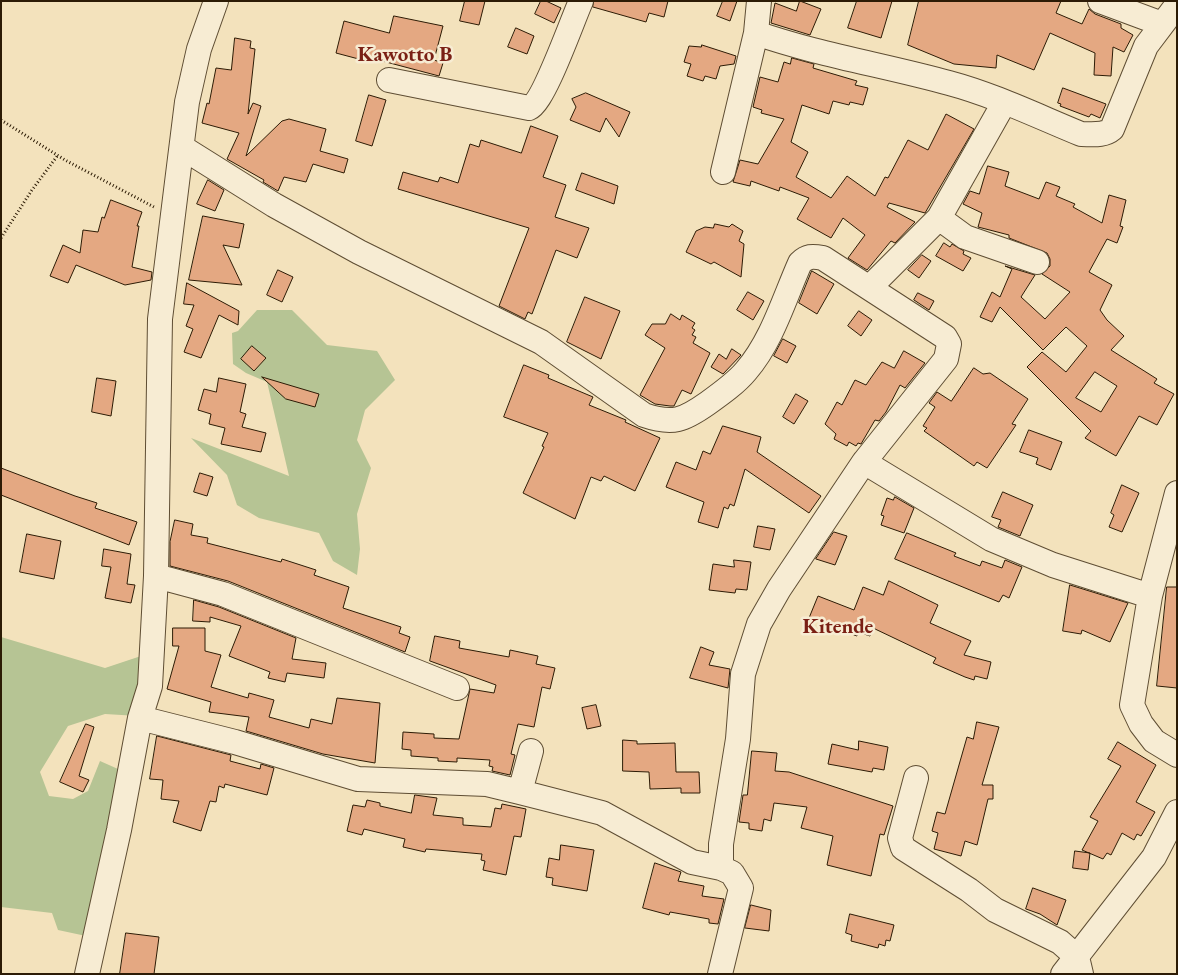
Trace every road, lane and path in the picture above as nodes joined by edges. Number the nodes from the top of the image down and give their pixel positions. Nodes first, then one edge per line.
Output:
1 (216, 1) edge
2 (581, 1) edge
3 (759, 1) edge
4 (1100, 1) edge
5 (1177, 5) edge
6 (1162, 24) junction
7 (756, 33) junction
8 (389, 80) dead end
9 (1004, 103) junction
10 (1, 120) edge
11 (183, 148) junction
12 (58, 155) junction
13 (723, 172) dead end
14 (172, 216) junction
15 (939, 218) junction
16 (1, 238) edge
17 (1037, 262) dead end
18 (870, 287) junction
19 (864, 462) junction
20 (1177, 493) edge
21 (156, 576) junction
22 (1150, 596) junction
23 (458, 688) dead end
24 (140, 718) junction
25 (532, 751) dead end
26 (1177, 755) edge
27 (916, 778) dead end
28 (520, 792) junction
29 (1177, 812) edge
30 (721, 868) junction
31 (1073, 968) edge
32 (87, 974) edge
33 (720, 974) edge

1 - 11 street
2 - 8 street
3 - 7 street
4 - 6 street
5 - 6 street
6 - 9 street
7 - 9 street
7 - 13 street
9 - 15 street
10 - 12 path
11 - 14 street
11 - 18 street
12 - 14 path
12 - 16 path
14 - 21 street
15 - 17 street
15 - 18 street
18 - 19 street
19 - 22 street
19 - 30 street
20 - 22 street
21 - 23 street
21 - 24 street
22 - 26 street
24 - 28 street
24 - 32 street
25 - 28 street
27 - 31 street
28 - 30 street
29 - 31 street
30 - 33 street

